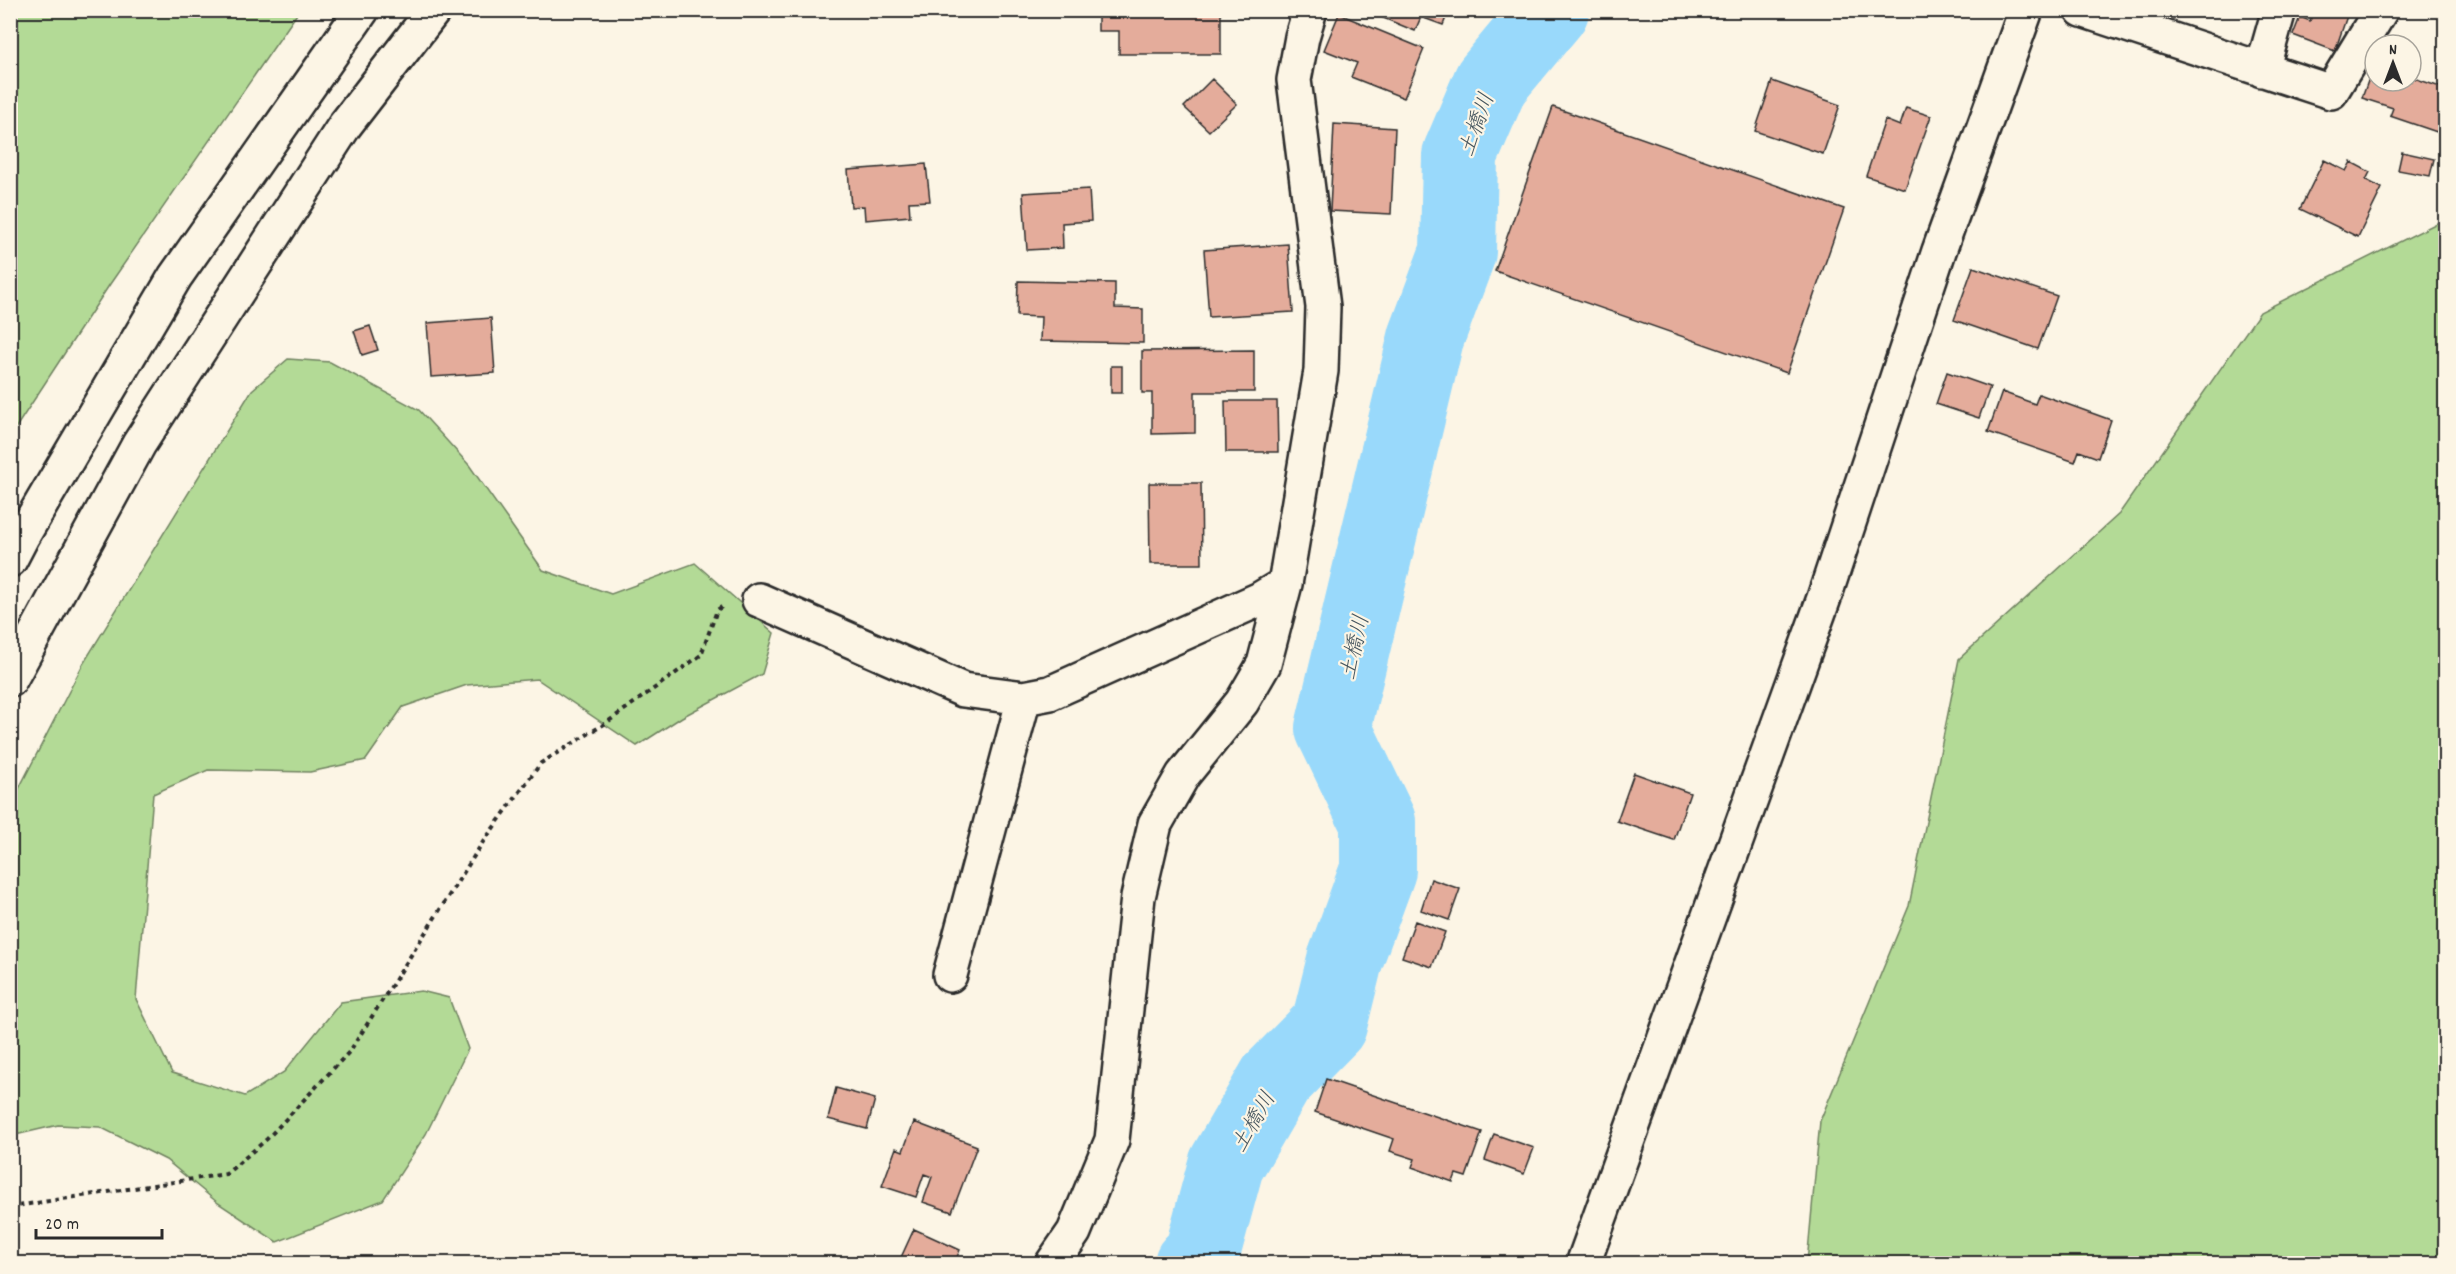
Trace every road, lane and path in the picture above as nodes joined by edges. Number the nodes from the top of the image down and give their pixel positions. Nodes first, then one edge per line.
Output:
1 (362, 10) edge
2 (434, 10) edge
3 (1310, 10) edge
4 (2026, 10) edge
5 (2082, 10) edge
6 (2279, 10) edge
7 (2381, 10) edge
8 (2262, 70) junction
9 (10, 560) edge
10 (1285, 584) junction
11 (759, 600) joint
12 (10, 680) edge
13 (1024, 698) junction
14 (951, 975) dead end
15 (10, 1207) edge
16 (1052, 1263) edge
17 (1583, 1263) edge

1 - 9 street
2 - 12 street
3 - 10 street
4 - 17 street
5 - 8 street
6 - 8 street
7 - 8 street
10 - 13 street
10 - 16 street
11 - 13 street
11 - 15 path
13 - 14 street

